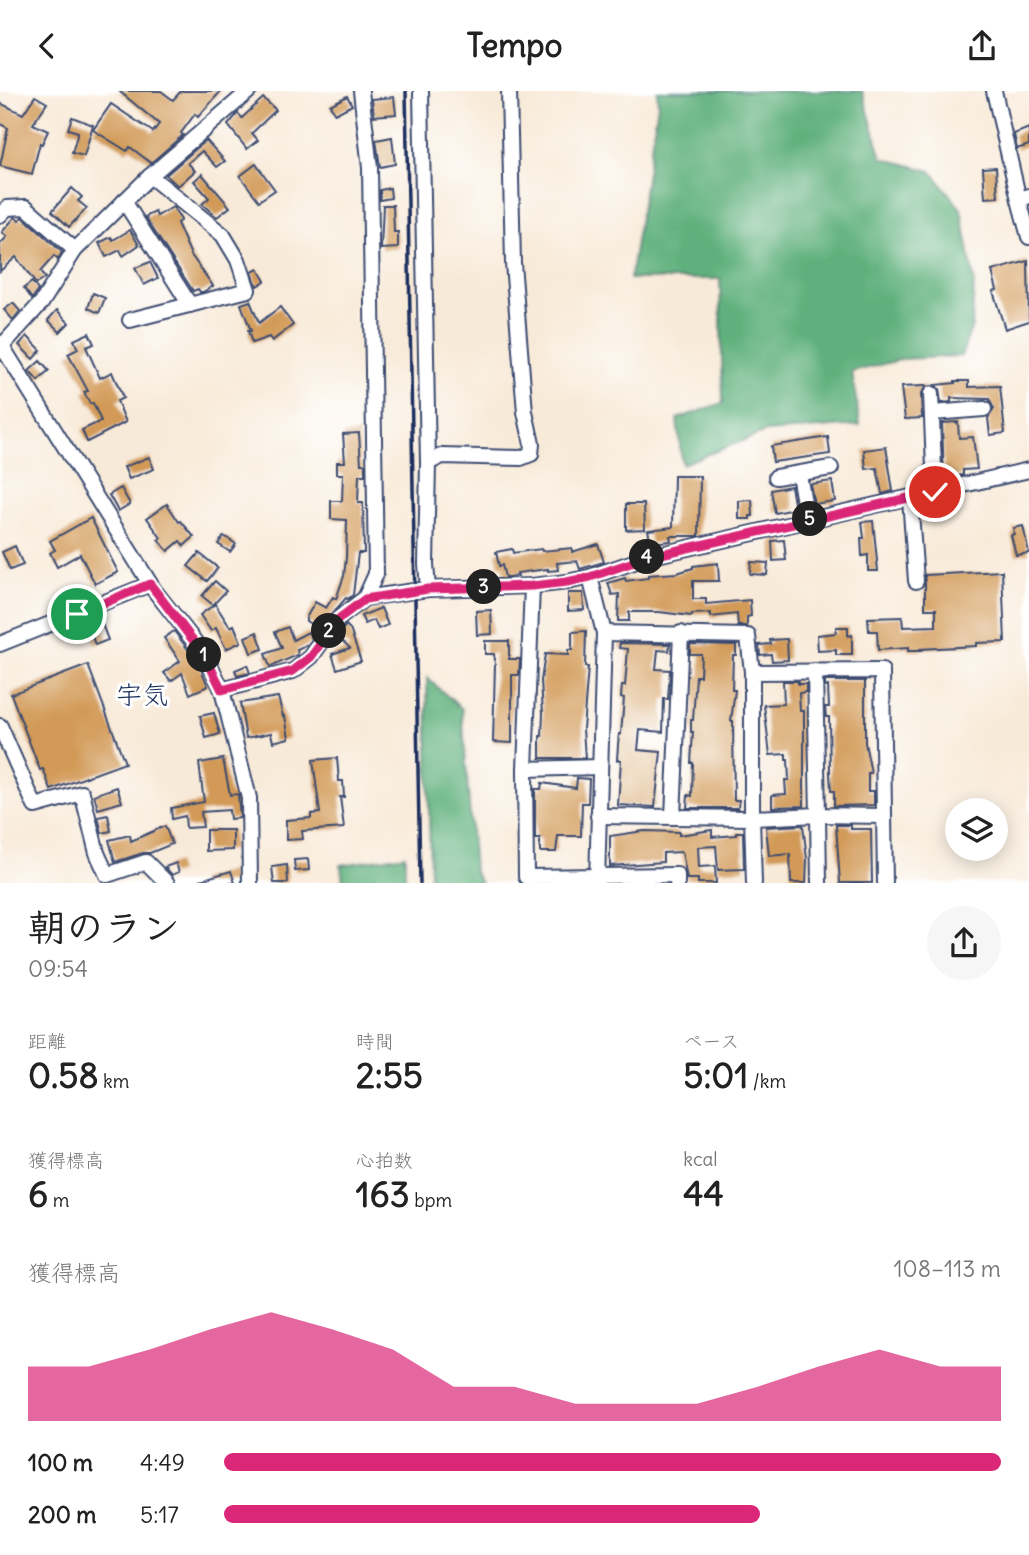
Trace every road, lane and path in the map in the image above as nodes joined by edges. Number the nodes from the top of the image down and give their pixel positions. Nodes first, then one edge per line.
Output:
1 (249, 91) edge
2 (362, 91) edge
3 (421, 91) edge
4 (509, 91) edge
5 (993, 91) edge
6 (150, 176) junction
7 (1024, 198) edge
8 (124, 201) junction
9 (0, 215) edge
10 (1029, 237) edge
11 (75, 250) junction
12 (190, 305) junction
13 (130, 320) dead end
14 (1, 345) edge
15 (930, 394) dead end
16 (985, 409) dead end
17 (932, 413) junction
18 (428, 463) junction
19 (831, 468) dead end
20 (1029, 470) edge
21 (799, 474) junction
22 (776, 477) dead end
23 (935, 492) junction
24 (910, 498) junction
25 (807, 520) junction
26 (590, 577) junction
27 (916, 581) dead end
28 (150, 584) junction
29 (532, 586) junction
30 (428, 589) junction
31 (365, 599) junction
32 (604, 633) junction
33 (681, 633) junction
34 (0, 645) edge
35 (815, 671) junction
36 (752, 672) junction
37 (222, 690) junction
38 (0, 726) edge
39 (600, 767) junction
40 (525, 769) junction
41 (818, 815) junction
42 (884, 815) junction
43 (598, 816) junction
44 (673, 817) junction
45 (752, 818) junction
46 (597, 879) edge
47 (167, 883) edge
48 (250, 883) edge
49 (677, 883) edge
50 (754, 883) edge
51 (819, 883) edge
52 (885, 883) edge

1 - 6 street
2 - 31 street
3 - 18 street
4 - 18 street
5 - 7 street
6 - 8 street
6 - 12 street
7 - 10 street
8 - 11 street
8 - 12 street
9 - 11 street
11 - 14 street
12 - 13 street
14 - 28 street
15 - 17 street
16 - 17 street
17 - 23 street
18 - 30 street
19 - 21 street
20 - 23 street
21 - 22 street
21 - 25 street
23 - 24 street
24 - 25 street
24 - 27 street
25 - 26 street
26 - 29 street
26 - 32 street
28 - 34 street
28 - 37 street
29 - 30 street
29 - 40 street
30 - 31 street
31 - 37 street
32 - 33 street
32 - 39 street
33 - 36 street
33 - 44 street
35 - 36 street
35 - 41 street
35 - 42 street
36 - 45 street
37 - 48 street
38 - 47 street
39 - 40 street
39 - 43 street
40 - 46 street
41 - 42 street
41 - 45 street
41 - 51 street
42 - 52 street
43 - 44 street
43 - 46 street
44 - 45 street
45 - 50 street
46 - 49 street

